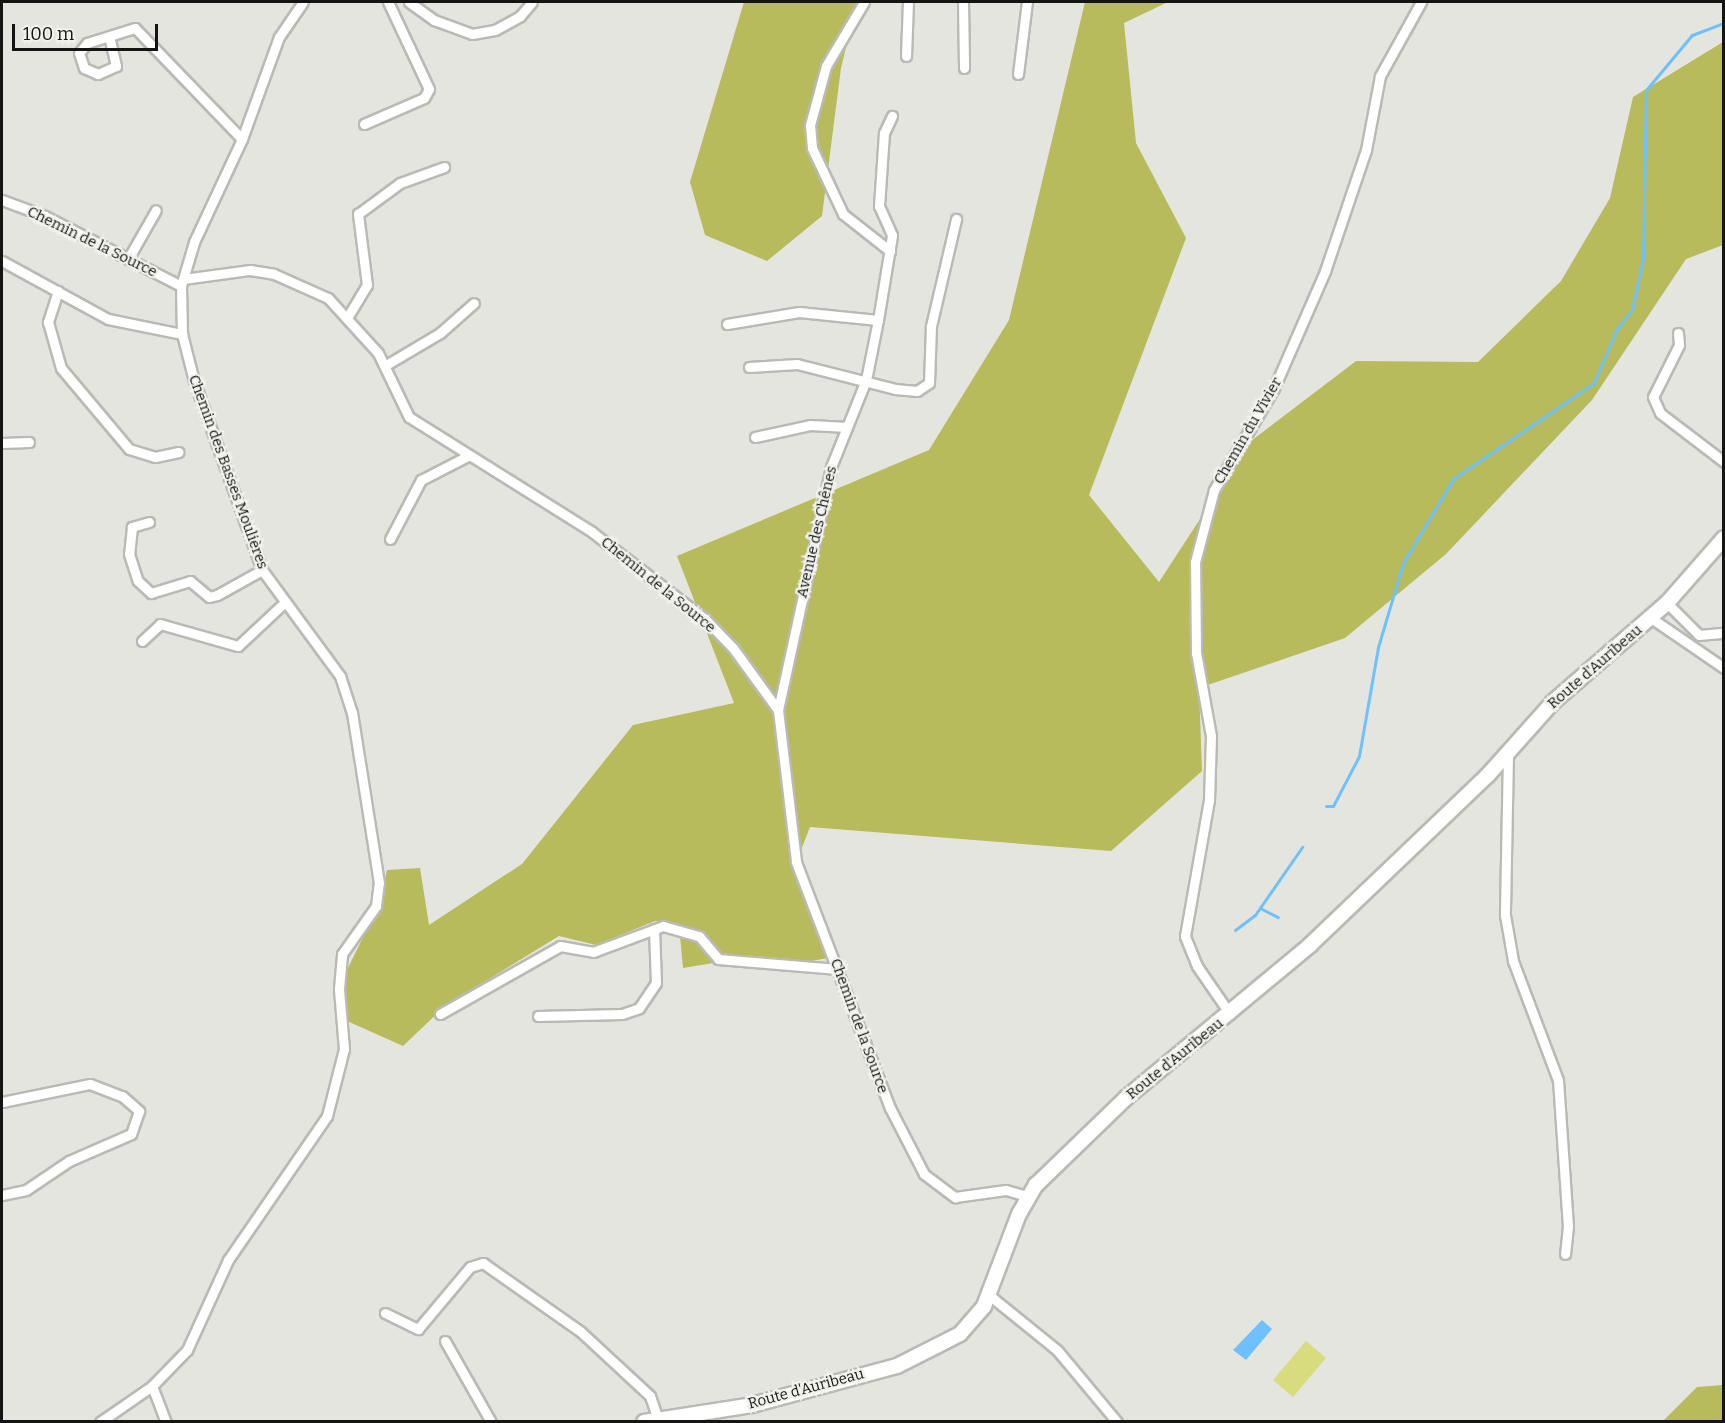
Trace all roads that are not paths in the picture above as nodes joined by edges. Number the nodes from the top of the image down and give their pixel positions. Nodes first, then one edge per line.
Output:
1 (303, 2) edge
2 (388, 2) edge
3 (409, 2) edge
4 (532, 2) edge
5 (864, 2) edge
6 (908, 2) edge
7 (963, 2) edge
8 (1027, 2) edge
9 (1421, 2) edge
10 (110, 40) junction
11 (906, 56) dead end
12 (964, 68) dead end
13 (1018, 74) dead end
14 (892, 116) dead end
15 (364, 124) dead end
16 (242, 139) junction
17 (444, 167) dead end
18 (2, 200) edge
19 (156, 210) dead end
20 (956, 219) dead end
21 (890, 251) junction
22 (128, 259) junction
23 (2, 261) edge
24 (182, 283) junction
25 (57, 291) junction
26 (474, 303) dead end
27 (346, 318) junction
28 (878, 320) junction
29 (727, 324) dead end
30 (1678, 333) dead end
31 (182, 334) junction
32 (386, 365) junction
33 (749, 367) dead end
34 (866, 380) junction
35 (847, 427) junction
36 (755, 437) dead end
37 (29, 442) dead end
38 (2, 443) edge
39 (178, 452) dead end
40 (468, 456) junction
41 (1724, 462) edge
42 (148, 522) dead end
43 (1724, 537) edge
44 (390, 539) dead end
45 (262, 570) junction
46 (285, 602) junction
47 (1667, 603) junction
48 (1651, 618) junction
49 (1724, 633) edge
50 (142, 641) dead end
51 (1724, 668) edge
52 (778, 710) junction
53 (1508, 754) junction
54 (654, 929) junction
55 (838, 969) junction
56 (440, 1014) dead end
57 (1230, 1014) junction
58 (538, 1016) dead end
59 (2, 1102) edge
60 (2, 1195) edge
61 (1027, 1196) junction
62 (1565, 1254) dead end
63 (990, 1295) junction
64 (385, 1313) dead end
65 (445, 1341) dead end
66 (152, 1386) junction
67 (651, 1420) edge
68 (100, 1422) edge
69 (166, 1422) edge
70 (491, 1422) edge
71 (1117, 1422) edge

1 - 16 street, Chemin des Basses Moulières
2 - 15 street
3 - 4 street
5 - 21 street
6 - 11 street
7 - 12 street
8 - 13 street
9 - 57 street, Chemin du Vivier
10 - 10 street
10 - 16 street
14 - 21 street, Avenue des Chênes
16 - 24 street, Chemin des Basses Moulières
17 - 27 street
18 - 22 street, Chemin de la Source
19 - 22 street
20 - 34 street
21 - 28 street, Avenue des Chênes
22 - 24 street, Chemin de la Source
23 - 25 street
24 - 27 street, Chemin de la Source
24 - 31 street, Chemin des Basses Moulières
25 - 31 street
25 - 39 street
26 - 32 street
27 - 32 street, Chemin de la Source
28 - 29 street
28 - 34 street, Avenue des Chênes
30 - 41 street
31 - 45 street, Chemin des Basses Moulières
32 - 40 street, Chemin de la Source
33 - 34 street
34 - 35 street, Avenue des Chênes
35 - 36 street
35 - 52 street, Avenue des Chênes
37 - 38 street
40 - 44 street
40 - 52 street, Chemin de la Source
42 - 45 street
43 - 47 street, Route d'Auribeau
45 - 46 street, Chemin des Basses Moulières
46 - 50 street
46 - 66 street, Chemin des Basses Moulières
47 - 48 street, Route d'Auribeau
47 - 49 street
48 - 51 street
48 - 53 street, Route d'Auribeau
52 - 55 street, Chemin de la Source
53 - 57 street, Route d'Auribeau
53 - 62 street
54 - 55 street
54 - 56 street
54 - 58 street
55 - 61 street, Chemin de la Source
57 - 61 street, Route d'Auribeau
59 - 60 street
61 - 63 street, Route d'Auribeau
63 - 67 street, Route d'Auribeau
63 - 71 street
64 - 67 street
65 - 70 street
66 - 68 street, Chemin des Basses Moulières
66 - 69 street

